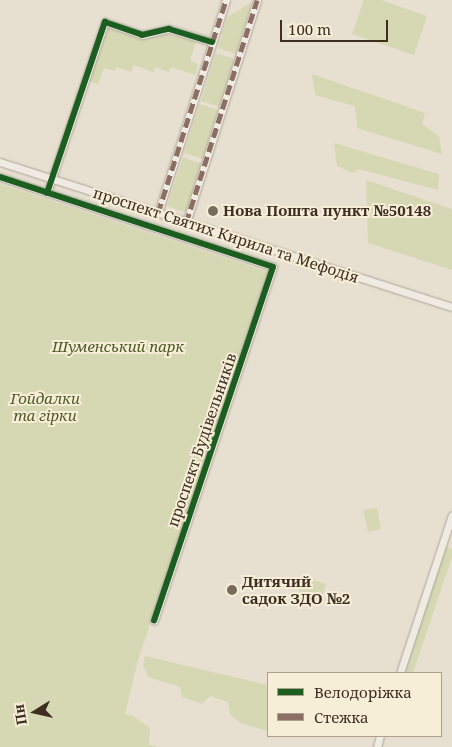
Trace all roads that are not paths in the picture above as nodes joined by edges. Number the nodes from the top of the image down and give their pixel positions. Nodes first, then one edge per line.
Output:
1 (226, 0) edge
2 (257, 0) edge
3 (212, 42) junction
4 (0, 162) edge
5 (0, 177) edge
6 (52, 179) junction
7 (48, 193) junction
8 (158, 214) junction
9 (186, 222) junction
10 (452, 307) edge
11 (452, 516) edge
12 (154, 621) dead end
13 (400, 672) edge

1 - 3 street
2 - 9 street
3 - 6 street
3 - 8 street
4 - 6 street, проспект Святих Кирила та Мефодія
5 - 7 street
6 - 7 street
6 - 8 street, проспект Святих Кирила та Мефодія
7 - 12 street, проспект Будівельників
8 - 9 street, проспект Святих Кирила та Мефодія
9 - 10 street, проспект Святих Кирила та Мефодія
11 - 13 street

